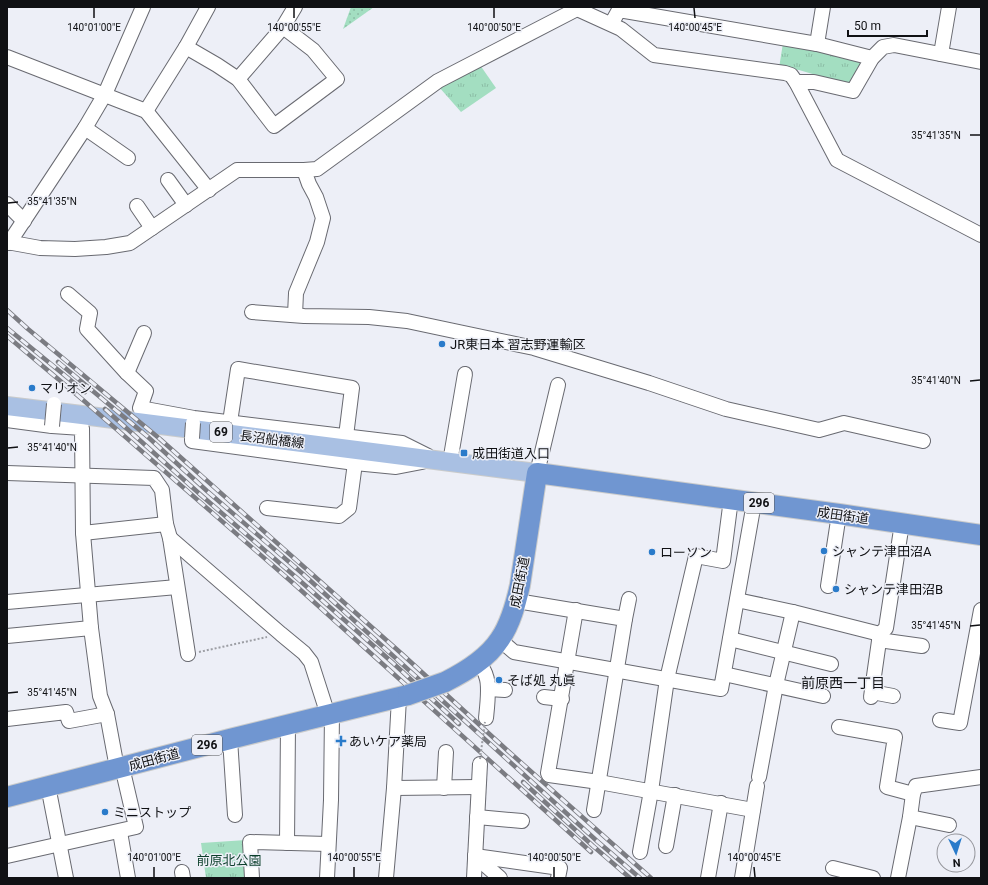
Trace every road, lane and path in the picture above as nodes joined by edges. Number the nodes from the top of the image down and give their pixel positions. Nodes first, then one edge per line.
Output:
1 (143, 7) edge
2 (208, 7) edge
3 (295, 7) edge
4 (823, 7) edge
5 (949, 7) edge
6 (577, 8) edge
7 (614, 19) dead end
8 (282, 27) junction
9 (817, 44) junction
10 (186, 46) junction
11 (941, 54) junction
12 (7, 57) edge
13 (872, 58) junction
14 (981, 62) edge
15 (238, 79) junction
16 (796, 82) junction
17 (105, 94) junction
18 (146, 111) junction
19 (85, 128) junction
20 (128, 158) dead end
21 (304, 170) junction
22 (168, 180) dead end
23 (209, 190) junction
24 (7, 204) edge
25 (137, 206) dead end
26 (186, 206) junction
27 (24, 221) junction
28 (152, 228) junction
29 (981, 235) edge
30 (8, 242) edge
31 (68, 294) dead end
32 (252, 312) dead end
33 (296, 315) junction
34 (144, 333) dead end
35 (127, 373) junction
36 (465, 374) dead end
37 (558, 385) dead end
38 (7, 397) edge
39 (7, 406) edge
40 (7, 420) edge
41 (193, 421) junction
42 (230, 422) junction
43 (52, 426) junction
44 (346, 436) junction
45 (923, 441) dead end
46 (442, 461) junction
47 (355, 463) junction
48 (7, 473) edge
49 (537, 473) junction
50 (82, 476) junction
51 (731, 499) junction
52 (754, 503) junction
53 (267, 508) dead end
54 (839, 514) junction
55 (902, 523) junction
56 (166, 524) junction
57 (83, 533) junction
58 (981, 535) edge
59 (170, 538) junction
60 (828, 586) dead end
61 (177, 587) junction
62 (88, 596) junction
63 (629, 599) dead end
64 (737, 600) junction
65 (517, 601) junction
66 (7, 602) edge
67 (576, 610) junction
68 (981, 610) edge
69 (793, 612) junction
70 (625, 619) junction
71 (91, 628) junction
72 (281, 634) junction
73 (7, 636) edge
74 (880, 637) junction
75 (730, 639) junction
76 (500, 640) junction
77 (922, 646) dead end
78 (784, 652) junction
79 (188, 654) joint
80 (568, 661) junction
81 (478, 662) junction
82 (831, 664) dead end
83 (618, 671) junction
84 (724, 674) junction
85 (667, 680) junction
86 (776, 685) junction
87 (488, 689) junction
88 (504, 690) dead end
89 (823, 696) dead end
90 (893, 696) dead end
91 (404, 697) junction
92 (544, 697) dead end
93 (562, 699) junction
94 (107, 714) junction
95 (330, 714) junction
96 (7, 719) edge
97 (486, 720) joint
98 (940, 720) dead end
99 (288, 725) junction
100 (839, 726) dead end
101 (230, 739) junction
102 (446, 752) dead end
103 (480, 761) joint
104 (120, 768) junction
105 (981, 777) edge
106 (599, 782) junction
107 (48, 786) junction
108 (394, 788) junction
109 (444, 788) junction
110 (478, 788) junction
111 (651, 791) junction
112 (913, 794) junction
113 (675, 795) junction
114 (7, 797) edge
115 (721, 803) junction
116 (594, 810) dead end
117 (753, 810) junction
118 (235, 816) dead end
119 (478, 817) junction
120 (910, 817) junction
121 (522, 821) dead end
122 (949, 825) dead end
123 (120, 832) junction
124 (287, 843) junction
125 (59, 844) junction
126 (328, 844) junction
127 (666, 846) dead end
128 (640, 852) dead end
129 (7, 856) edge
130 (475, 856) junction
131 (833, 868) dead end
132 (66, 878) edge
133 (128, 878) edge
134 (252, 878) edge
135 (327, 878) edge
136 (386, 878) edge
137 (474, 878) edge
138 (500, 878) edge
139 (558, 878) edge
140 (708, 878) edge
141 (742, 878) edge
142 (872, 878) edge
143 (898, 878) edge

1 - 17 street
2 - 10 street
3 - 8 street
4 - 9 street
5 - 11 street
6 - 16 street
6 - 21 street
7 - 9 street
8 - 15 street
8 - 15 street
9 - 13 street
10 - 15 street
10 - 18 street
11 - 13 street
11 - 14 street
12 - 17 street
13 - 16 street
16 - 29 street
17 - 18 street
17 - 19 street
18 - 23 street
19 - 20 street
19 - 27 street
21 - 23 street
21 - 33 street
22 - 26 street
23 - 26 street
24 - 27 street
25 - 28 street
26 - 28 street
27 - 30 street
28 - 30 street
31 - 35 street
32 - 33 street
33 - 45 street
34 - 35 street
35 - 41 street
36 - 46 street
37 - 49 street
38 - 43 street, bridge
39 - 46 main road, 長沼船橋線 / 69
40 - 43 street
41 - 42 street
41 - 47 street, bridge
42 - 44 street
42 - 44 street
43 - 50 street
44 - 46 street
46 - 47 street
46 - 49 main road, 長沼船橋線 / 69
47 - 53 street
48 - 50 street
49 - 51 highway, 成田街道 / 296
49 - 65 highway, 成田街道 / 296
50 - 56 street
50 - 57 street
51 - 52 highway, 成田街道 / 296
51 - 85 street
52 - 54 highway, 成田街道 / 296
52 - 64 street
54 - 55 highway, 成田街道 / 296
54 - 60 street
55 - 58 highway, 成田街道 / 296
55 - 74 street
56 - 57 street
56 - 59 street
57 - 62 street
59 - 61 street
59 - 72 street
61 - 62 street
61 - 79 street
62 - 66 street
62 - 71 street
63 - 70 street
64 - 69 street
64 - 75 street
65 - 67 street
65 - 76 highway, 成田街道 / 296
67 - 70 street
67 - 80 street
68 - 98 street
69 - 74 street
69 - 78 street
70 - 83 street
71 - 73 street
71 - 94 street
72 - 79 path
72 - 95 street
74 - 77 street
74 - 90 street
75 - 78 street
75 - 84 street
76 - 80 street
76 - 81 highway, 成田街道 / 296
78 - 82 street
78 - 86 street
80 - 83 street
80 - 93 street
81 - 87 street
81 - 91 highway, 成田街道 / 296, bridge
83 - 85 street
83 - 106 street
84 - 85 street
84 - 86 street
85 - 111 street
86 - 89 street
86 - 117 street
87 - 88 street
87 - 97 street
91 - 95 highway, 成田街道 / 296
91 - 108 street
92 - 93 street
93 - 106 street
94 - 96 street
94 - 104 street
95 - 99 highway, 成田街道 / 296
95 - 126 street
97 - 103 path, bridge
99 - 101 highway, 成田街道 / 296
99 - 124 street
100 - 112 street
101 - 104 highway, 成田街道 / 296
101 - 118 street
102 - 109 street
103 - 110 street
104 - 107 highway, 成田街道 / 296
104 - 123 street
105 - 112 street
106 - 111 street
106 - 116 street
107 - 114 highway, 成田街道 / 296
107 - 125 street
108 - 109 street
108 - 136 street
109 - 110 street
110 - 119 street
111 - 113 street
111 - 128 street
112 - 120 street
113 - 115 street
113 - 127 street
115 - 117 street
115 - 140 street
117 - 141 street
119 - 121 street
119 - 130 street
120 - 122 street
120 - 143 street
123 - 125 street
123 - 133 street
124 - 126 street
124 - 134 street
125 - 129 street
125 - 132 street
126 - 135 street
130 - 137 street
130 - 138 street
130 - 139 street
131 - 142 street

